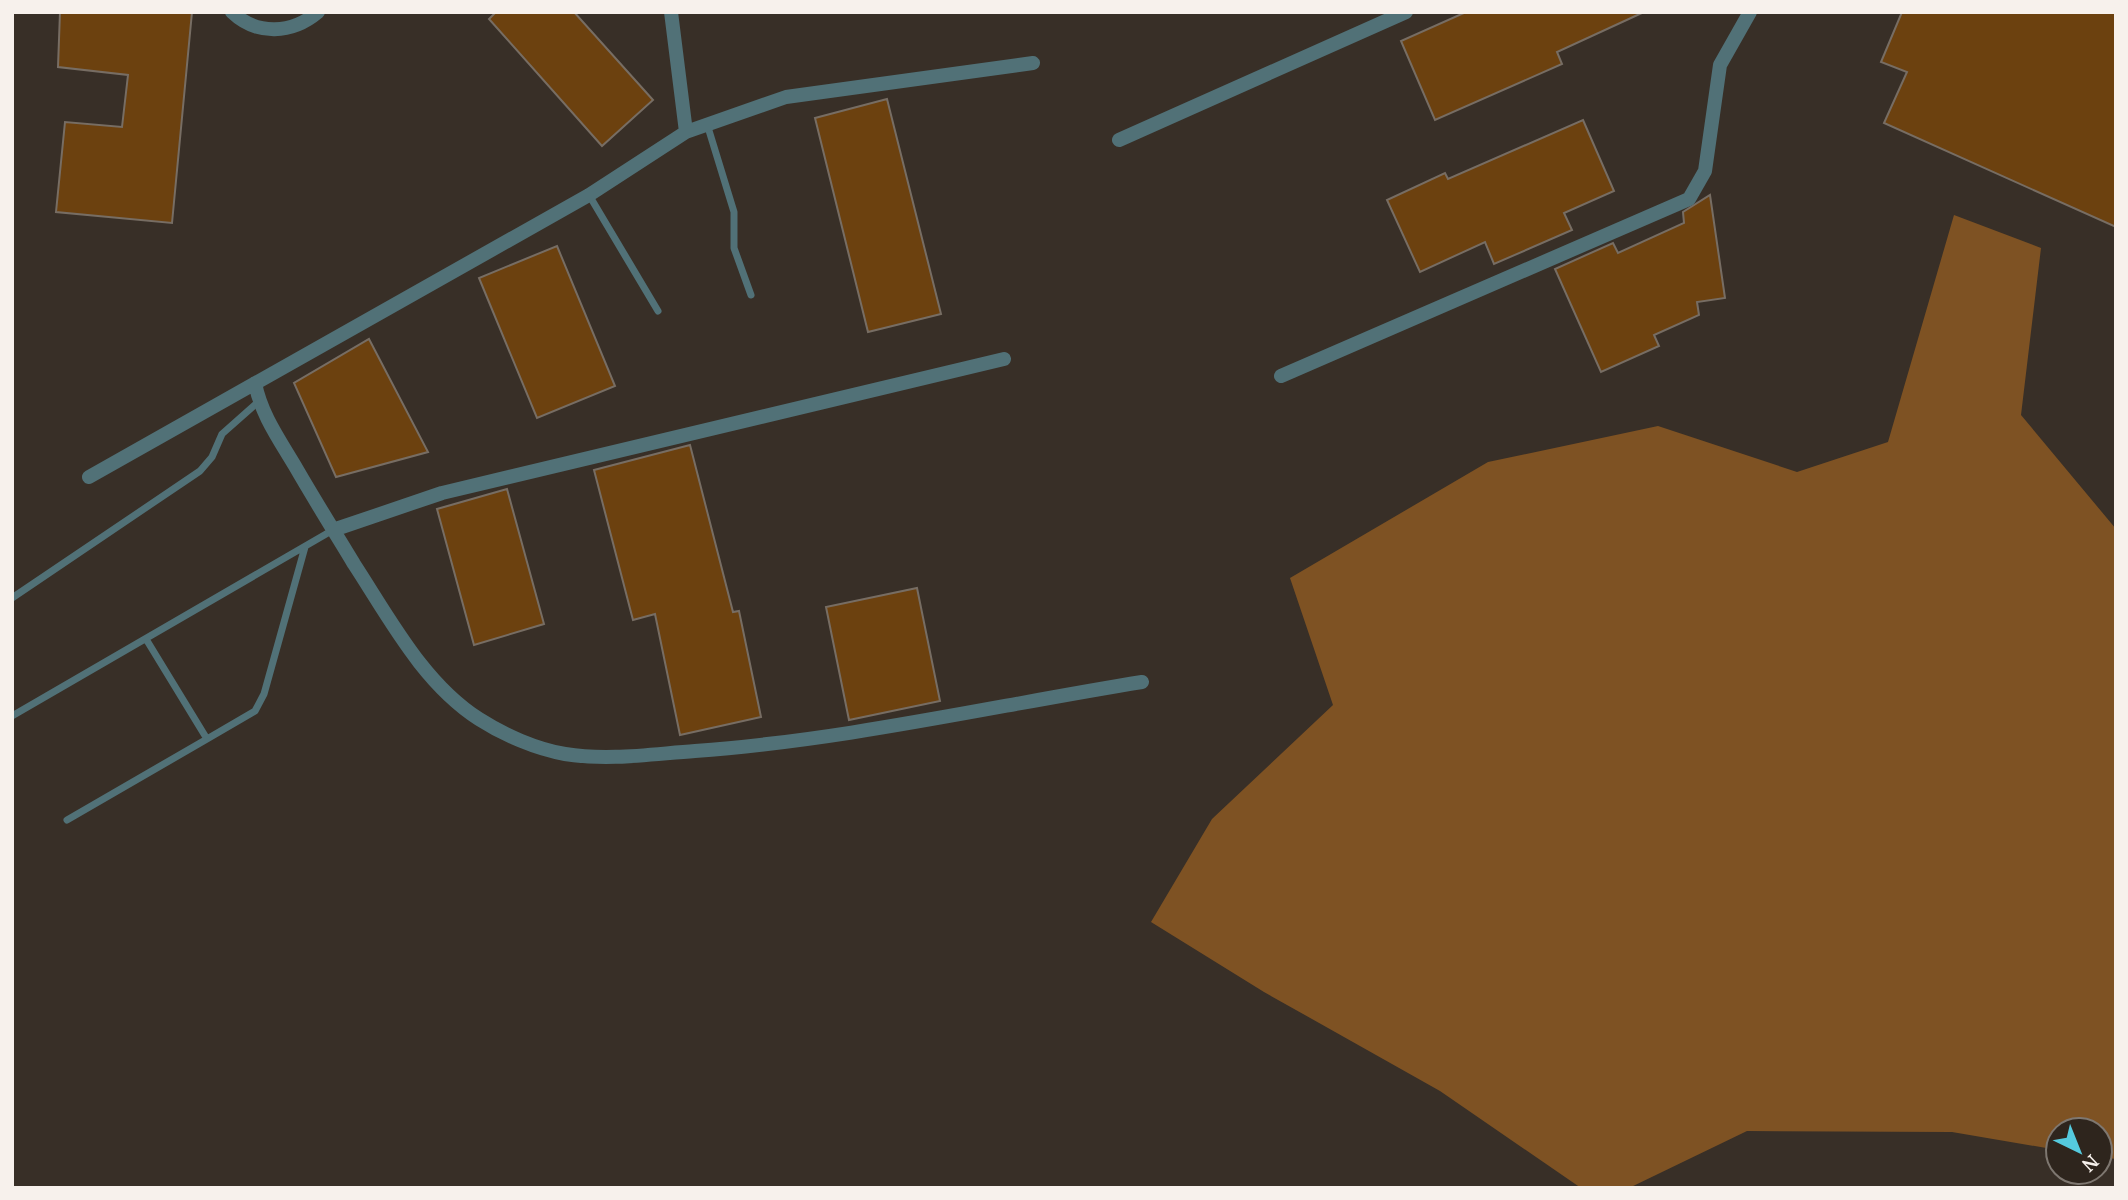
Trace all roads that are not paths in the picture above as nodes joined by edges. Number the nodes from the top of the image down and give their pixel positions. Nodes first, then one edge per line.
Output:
1 (232, 12) edge
2 (318, 12) edge
3 (671, 12) edge
4 (1406, 12) edge
5 (1750, 12) edge
6 (1033, 63) dead end
7 (707, 123) junction
8 (686, 132) junction
9 (1119, 140) dead end
10 (589, 195) junction
11 (751, 295) dead end
12 (658, 311) dead end
13 (1004, 359) dead end
14 (1282, 376) dead end
15 (255, 383) junction
16 (258, 402) junction
17 (89, 477) dead end
18 (333, 530) junction
19 (305, 547) junction
20 (12, 598) edge
21 (146, 639) junction
22 (1142, 682) dead end
23 (12, 716) edge
24 (207, 739) junction
25 (67, 820) dead end

1 - 2 street
3 - 8 street
4 - 9 street
5 - 14 street
6 - 7 street
7 - 8 street
7 - 11 lane
8 - 10 street
10 - 12 lane
10 - 15 street
13 - 18 street
15 - 16 street
15 - 17 street
16 - 18 street
16 - 20 lane
18 - 19 lane
18 - 22 street
19 - 21 lane
19 - 24 lane
21 - 23 lane
21 - 24 lane
24 - 25 lane

